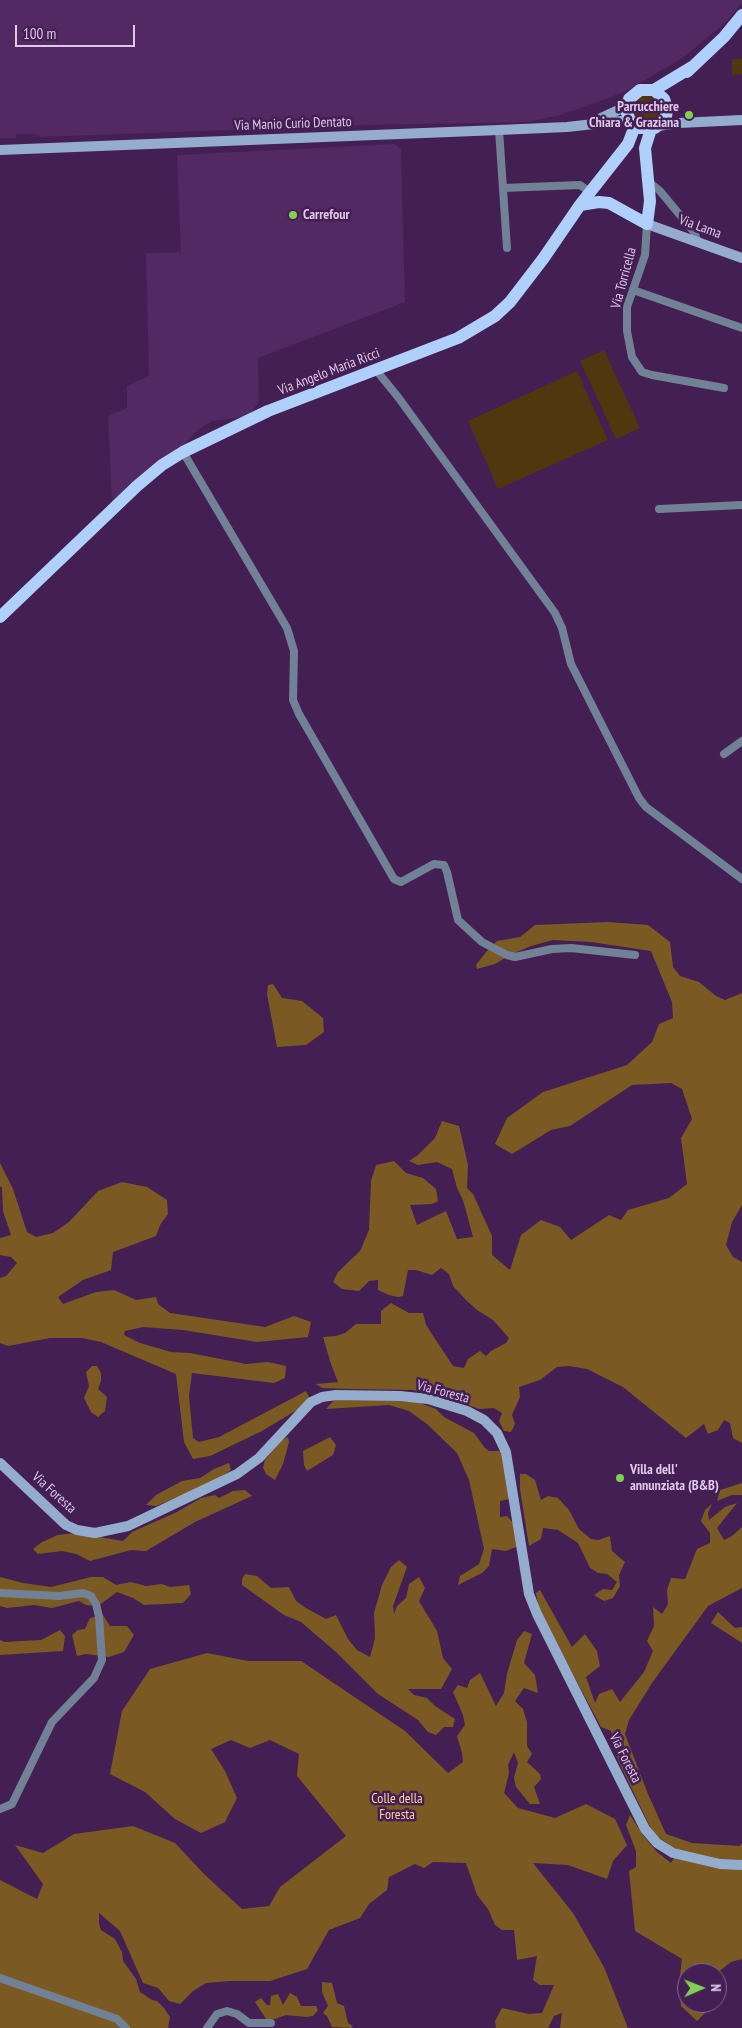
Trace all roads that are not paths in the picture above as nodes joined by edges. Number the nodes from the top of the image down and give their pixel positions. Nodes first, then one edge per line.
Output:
1 (742, 15) edge
2 (692, 67) junction
3 (654, 90) junction
4 (664, 99) junction
5 (627, 106) junction
6 (742, 120) edge
7 (588, 123) junction
8 (632, 123) junction
9 (658, 124) junction
10 (499, 130) junction
11 (629, 142) junction
12 (646, 145) junction
13 (0, 150) edge
14 (649, 182) junction
15 (503, 188) junction
16 (593, 188) junction
17 (609, 204) junction
18 (580, 205) junction
19 (647, 224) junction
20 (698, 242) junction
21 (507, 248) dead end
22 (742, 258) edge
23 (633, 290) junction
24 (742, 328) edge
25 (376, 370) junction
26 (724, 388) dead end
27 (183, 452) junction
28 (742, 505) edge
29 (659, 510) dead end
30 (0, 617) edge
31 (742, 741) edge
32 (724, 754) dead end
33 (742, 879) edge
34 (635, 955) dead end
35 (0, 1463) edge
36 (0, 1593) edge
37 (0, 1809) edge
38 (742, 1865) edge
39 (0, 1978) edge
40 (271, 2023) dead end
41 (126, 2028) edge
42 (207, 2028) edge

1 - 2 main road
2 - 3 main road
2 - 4 main road
3 - 4 main road
3 - 5 main road
4 - 9 main road
5 - 7 main road, Via Manio Curio Dentato
5 - 8 main road
6 - 9 main road
7 - 8 main road, Via Manio Curio Dentato
7 - 10 main road, Via Manio Curio Dentato
8 - 9 main road
8 - 11 main road, Via Angelo Maria Ricci
9 - 12 main road
10 - 13 main road, Via Manio Curio Dentato
10 - 15 street
11 - 12 main road
11 - 16 main road, Via Angelo Maria Ricci
12 - 14 main road
14 - 19 main road
14 - 20 street
15 - 16 street
15 - 21 street
16 - 17 main road
16 - 18 main road, Via Angelo Maria Ricci
17 - 18 main road
17 - 19 main road, Via Lama
18 - 25 main road, Via Angelo Maria Ricci
19 - 20 main road, Via Lama
19 - 23 street, Via Torricella
20 - 22 main road, Via Lama
23 - 24 street
23 - 26 street, Via Torricella
25 - 27 main road, Via Angelo Maria Ricci
25 - 33 street
27 - 30 main road, Via Angelo Maria Ricci
27 - 34 street
28 - 29 street
31 - 32 street
35 - 38 main road, Via Foresta
36 - 37 street
39 - 41 street
40 - 42 street

